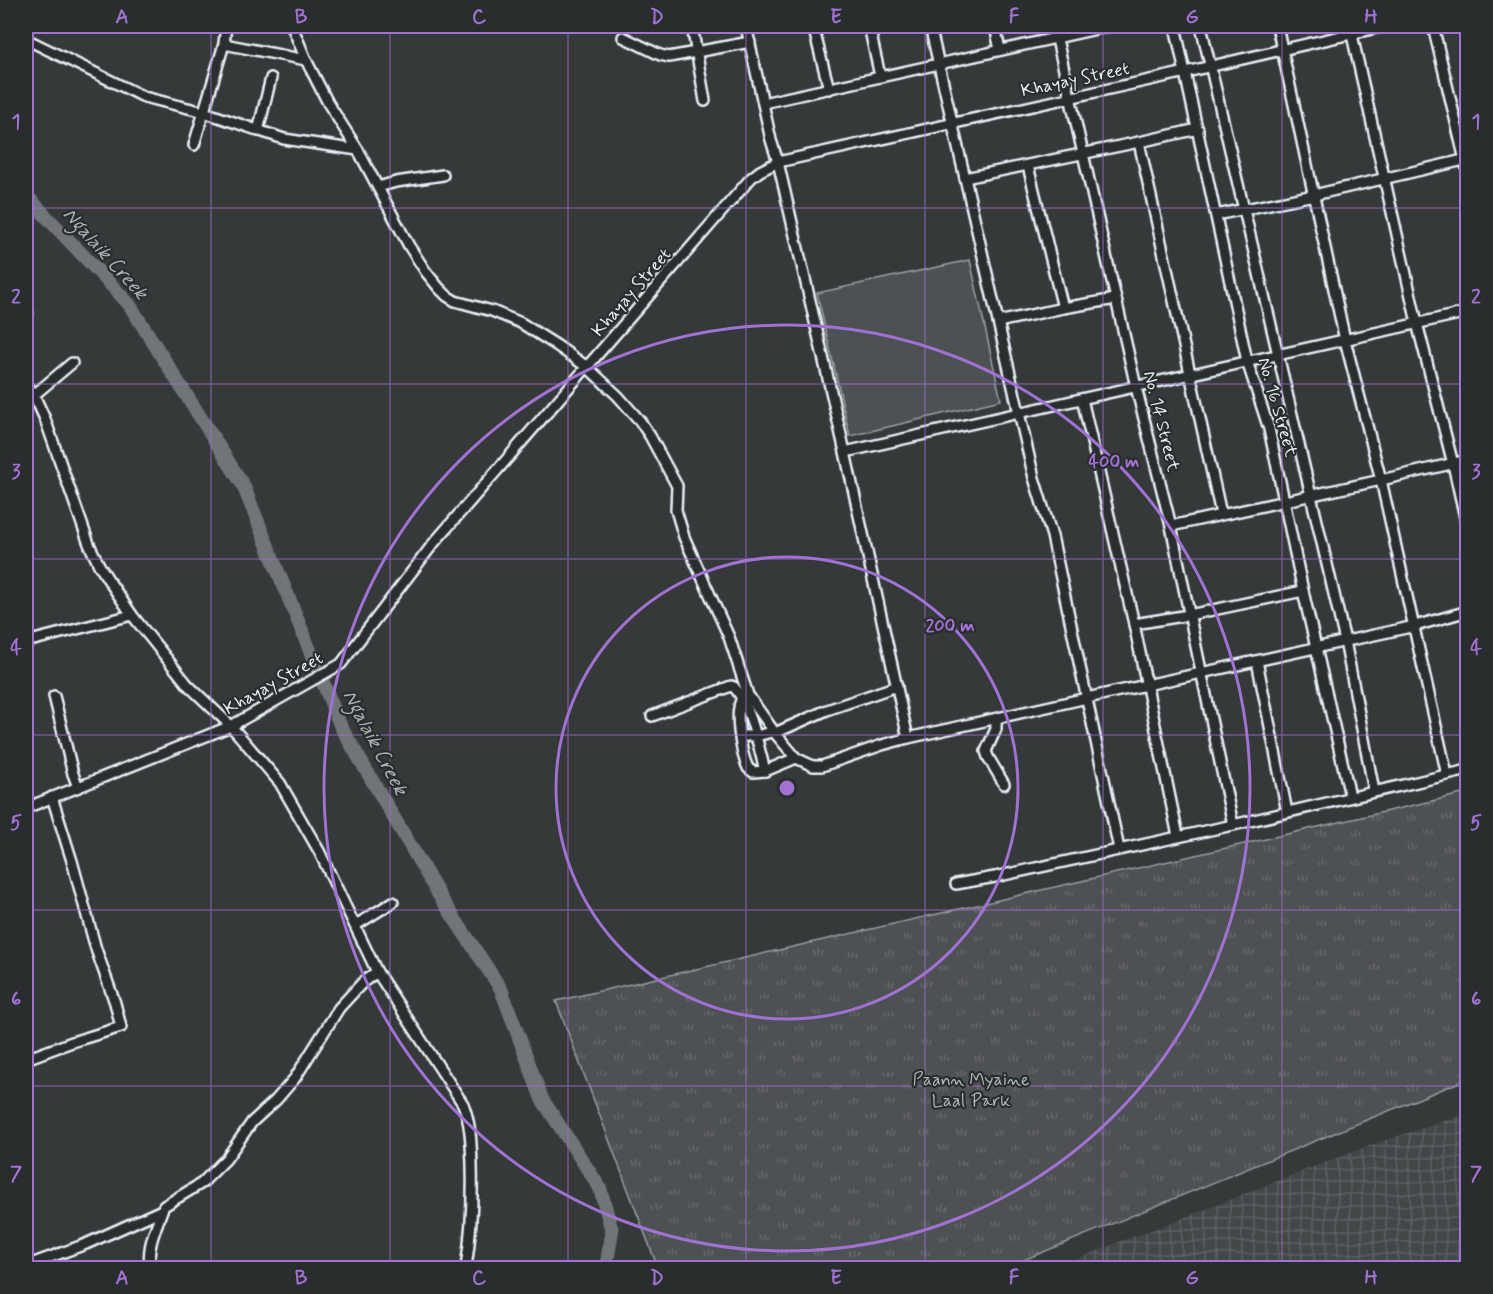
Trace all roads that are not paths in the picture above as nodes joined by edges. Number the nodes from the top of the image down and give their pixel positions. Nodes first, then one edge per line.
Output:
1 (226, 26) edge
2 (292, 26) edge
3 (692, 26) edge
4 (746, 26) edge
5 (813, 26) edge
6 (869, 26) edge
7 (930, 26) edge
8 (995, 26) edge
9 (1054, 26) edge
10 (1110, 26) edge
11 (1175, 26) edge
12 (1201, 26) edge
13 (1277, 26) edge
14 (1385, 26) edge
15 (1433, 26) edge
16 (1351, 30) edge
17 (623, 38) dead end
18 (1057, 38) junction
19 (26, 39) edge
20 (750, 42) junction
21 (225, 45) junction
22 (1283, 49) junction
23 (1000, 50) junction
24 (696, 52) junction
25 (306, 60) junction
26 (940, 63) junction
27 (1210, 66) junction
28 (1186, 72) junction
29 (880, 76) junction
30 (271, 78) dead end
31 (829, 89) junction
32 (1070, 96) junction
33 (705, 101) dead end
34 (763, 103) junction
35 (204, 112) junction
36 (953, 122) junction
37 (1198, 129) junction
38 (258, 131) junction
39 (1139, 142) junction
40 (194, 145) dead end
41 (358, 150) junction
42 (1083, 154) junction
43 (1466, 159) edge
44 (777, 162) junction
45 (1028, 166) junction
46 (1467, 173) edge
47 (444, 176) dead end
48 (965, 178) junction
49 (1385, 179) junction
50 (378, 187) junction
51 (1314, 195) junction
52 (1244, 209) junction
53 (1216, 215) junction
54 (1116, 299) junction
55 (1063, 308) junction
56 (1467, 312) edge
57 (998, 322) junction
58 (1418, 323) junction
59 (1345, 340) junction
60 (1277, 355) junction
61 (1247, 361) junction
62 (72, 363) dead end
63 (587, 367) junction
64 (1190, 374) junction
65 (1136, 387) junction
66 (28, 389) edge
67 (1082, 399) junction
68 (1020, 413) junction
69 (845, 452) junction
70 (1467, 460) edge
71 (1453, 464) junction
72 (1381, 480) junction
73 (1312, 495) junction
74 (1285, 501) junction
75 (1221, 514) junction
76 (1171, 526) junction
77 (1467, 531) edge
78 (1303, 591) junction
79 (1467, 611) edge
80 (132, 615) junction
81 (1189, 615) junction
82 (1134, 624) junction
83 (1414, 626) junction
84 (1345, 641) junction
85 (26, 642) edge
86 (1317, 647) junction
87 (1257, 661) junction
88 (1200, 672) junction
89 (1146, 685) junction
90 (897, 686) junction
91 (54, 696) dead end
92 (745, 696) junction
93 (1087, 698) junction
94 (652, 716) dead end
95 (996, 719) junction
96 (231, 726) junction
97 (775, 733) junction
98 (741, 736) junction
99 (756, 736) junction
100 (908, 738) junction
101 (796, 758) junction
102 (1467, 770) edge
103 (765, 771) junction
104 (1447, 775) junction
105 (1004, 784) dead end
106 (78, 786) junction
107 (1374, 791) junction
108 (1350, 796) junction
109 (52, 797) junction
110 (26, 808) edge
111 (1287, 812) junction
112 (1233, 825) junction
113 (1178, 836) junction
114 (1119, 849) junction
115 (956, 884) dead end
116 (393, 902) dead end
117 (356, 925) junction
118 (377, 972) junction
119 (26, 1059) edge
120 (162, 1210) junction
121 (26, 1260) edge
122 (152, 1269) edge
123 (466, 1269) edge

1 - 21 street
2 - 25 street
3 - 24 street
4 - 20 street
5 - 31 street
6 - 29 street
7 - 26 street
8 - 23 street
9 - 18 street, No. 14 Street
10 - 18 street
11 - 28 street, No. 16 Street
12 - 27 street
13 - 22 street
14 - 16 street, Khayay Street
15 - 43 street
16 - 22 street, Khayay Street
16 - 49 street
17 - 24 street
18 - 23 street
18 - 32 street, No. 14 Street
19 - 35 street
20 - 24 street
20 - 34 street
21 - 25 street
21 - 35 street
22 - 27 street, Khayay Street
22 - 51 street
23 - 26 street
24 - 33 street
25 - 41 street
26 - 29 street
26 - 36 street
27 - 28 street, Khayay Street
27 - 52 street
28 - 32 street, Khayay Street
28 - 37 street, No. 16 Street
29 - 31 street
30 - 38 street
31 - 34 street
32 - 36 street, Khayay Street
32 - 42 street, No. 14 Street
34 - 44 street
35 - 38 street
35 - 40 street
36 - 44 street, Khayay Street
36 - 48 street
37 - 39 street
37 - 53 street, No. 16 Street
38 - 41 street
39 - 42 street
39 - 64 street
41 - 50 street
42 - 45 street
42 - 54 street, No. 14 Street
43 - 46 street
43 - 49 street
44 - 63 street, Khayay Street
44 - 69 street
45 - 48 street
45 - 55 street
47 - 50 street
48 - 57 street
49 - 51 street
49 - 58 street
50 - 63 street
51 - 52 street
51 - 59 street
52 - 53 street
52 - 60 street
53 - 61 street, No. 16 Street
54 - 55 street
54 - 65 street, No. 14 Street
55 - 57 street
56 - 58 street
57 - 68 street
58 - 59 street
58 - 71 street
59 - 60 street
59 - 72 street
60 - 61 street
60 - 73 street
61 - 64 street
61 - 74 street, No. 16 Street
62 - 66 street
63 - 92 street
63 - 96 street, Khayay Street
64 - 65 street
64 - 75 street
65 - 67 street
65 - 76 street, No. 14 Street
66 - 80 street
67 - 68 street
67 - 82 street
68 - 69 street
68 - 93 street
69 - 90 street
70 - 71 street
71 - 72 street
71 - 77 street
72 - 73 street
72 - 83 street
73 - 74 street
73 - 84 street
74 - 75 street
74 - 78 street, No. 16 Street
75 - 76 street
76 - 81 street, No. 14 Street
78 - 81 street
78 - 86 street, No. 16 Street
79 - 83 street
80 - 85 street
80 - 96 street
81 - 82 street
81 - 88 street, No. 14 Street
82 - 89 street
83 - 84 street
83 - 104 street
84 - 86 street
84 - 107 street
86 - 87 street
86 - 108 street, No. 16 Street
87 - 88 street
87 - 111 street
88 - 89 street
88 - 112 street, No. 14 Street
89 - 93 street
89 - 113 street
90 - 97 street
90 - 100 street
91 - 106 street
92 - 94 street
92 - 97 street
92 - 98 street
92 - 99 street
93 - 95 street
93 - 114 street
95 - 100 street
95 - 105 street
96 - 106 street, Khayay Street
96 - 117 street
97 - 99 street
97 - 101 street
98 - 99 street
98 - 103 street
99 - 103 street
100 - 101 street
101 - 103 street
102 - 104 street
104 - 107 street
106 - 109 street, Khayay Street
107 - 108 street
108 - 111 street
109 - 110 street, Khayay Street
109 - 119 street
111 - 112 street
112 - 113 street
113 - 114 street
114 - 115 street
116 - 117 street
117 - 118 street
118 - 120 street
118 - 123 street
120 - 121 street
120 - 122 street

